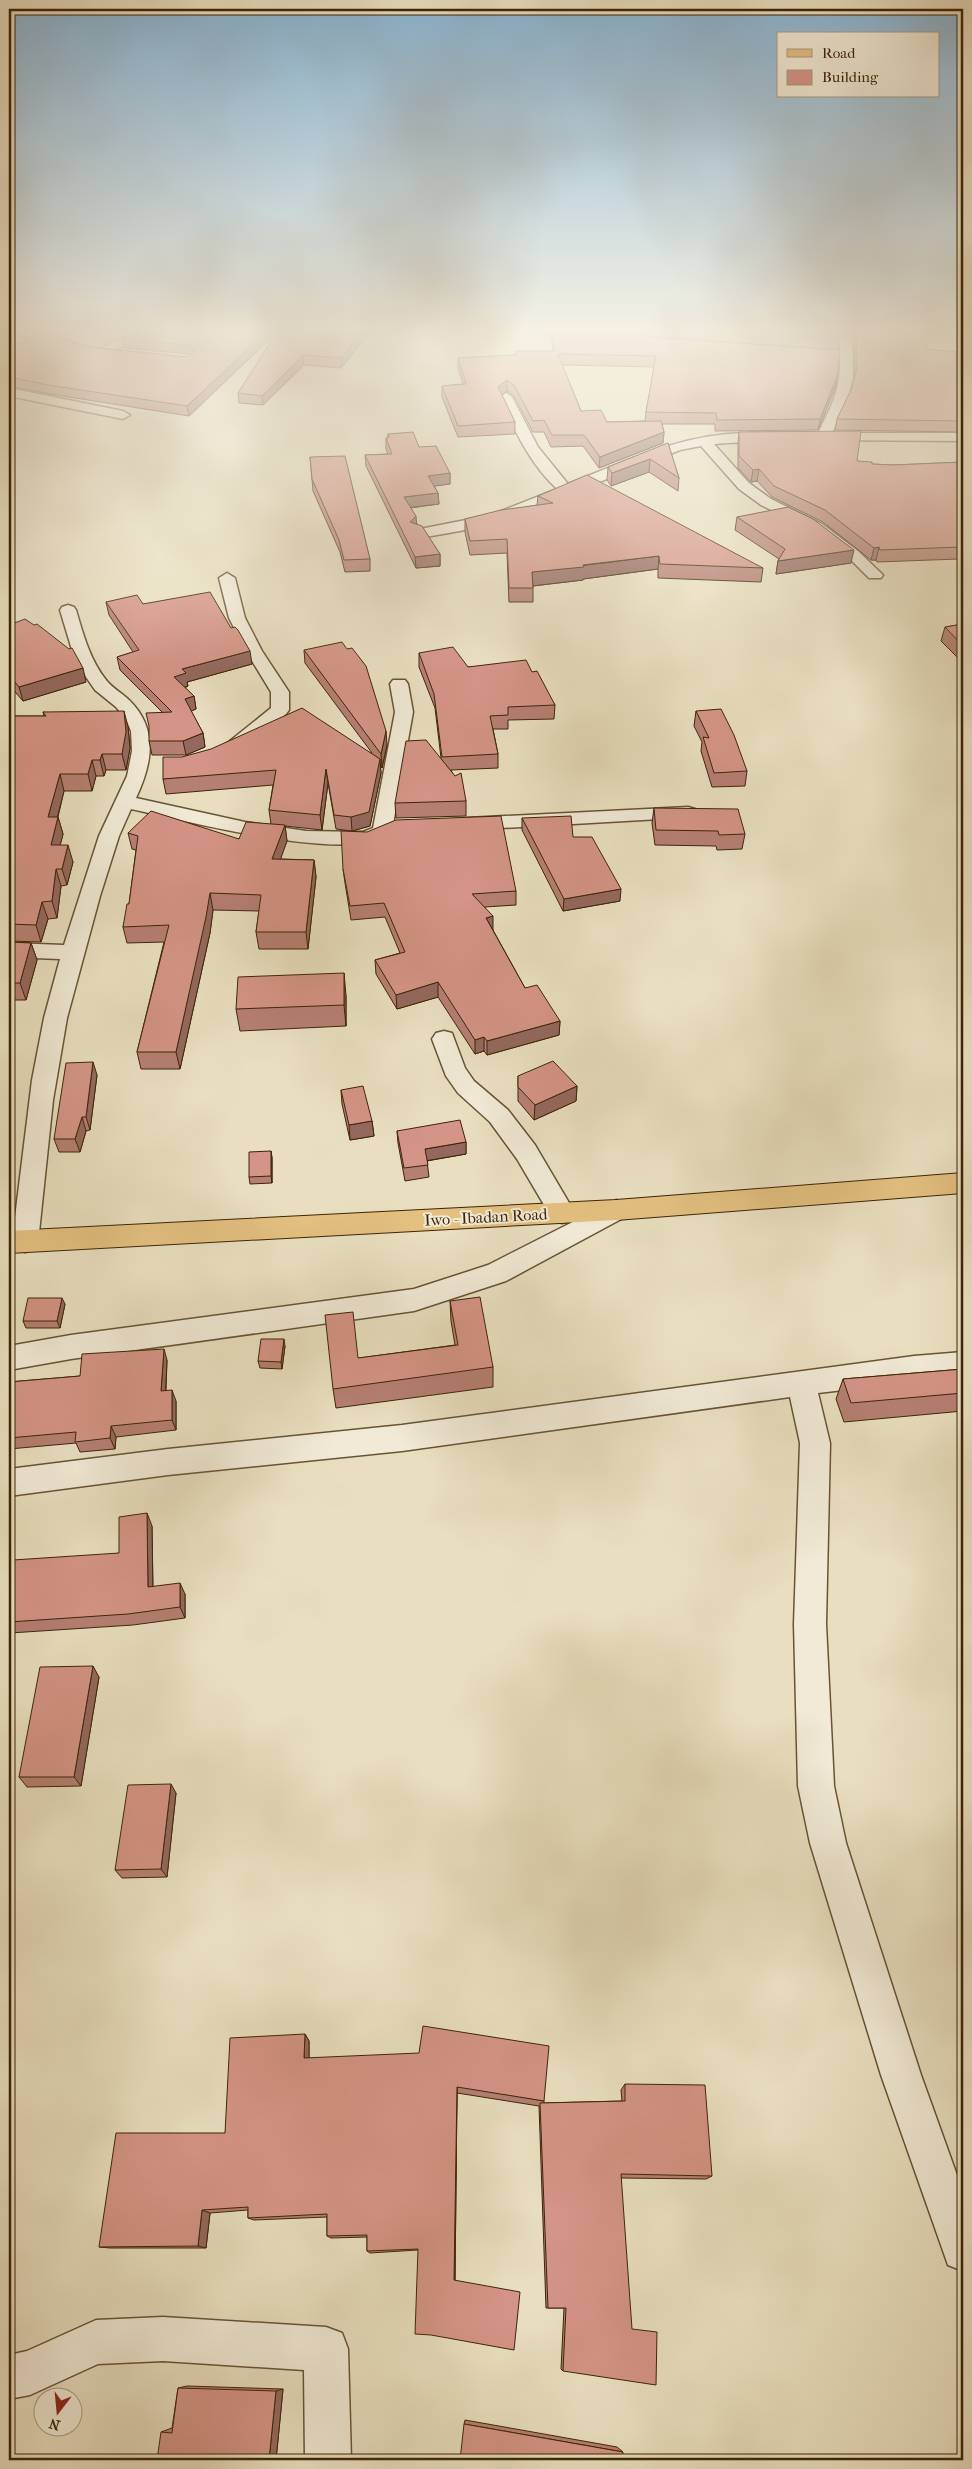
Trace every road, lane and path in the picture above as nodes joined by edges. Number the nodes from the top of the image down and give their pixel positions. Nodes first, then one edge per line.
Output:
1 (529, 441) edge
2 (698, 441) edge
3 (704, 441) edge
4 (567, 491) junction
5 (420, 533) edge
6 (875, 575) dead end
7 (227, 578) dead end
8 (68, 610) dead end
9 (399, 684) dead end
10 (220, 750) edge
11 (125, 802) junction
12 (704, 812) edge
13 (450, 824) edge
14 (403, 826) edge
15 (382, 830) junction
16 (9, 950) edge
17 (72, 952) junction
18 (444, 1039) dead end
19 (963, 1183) edge
20 (616, 1210) junction
21 (562, 1213) junction
22 (17, 1242) edge
23 (9, 1358) edge
24 (963, 1364) edge
25 (801, 1383) junction
26 (9, 1483) edge
27 (963, 2250) edge
28 (9, 2377) edge
29 (328, 2460) edge

1 - 4 street
2 - 4 street
3 - 6 street
4 - 5 street
7 - 10 street
8 - 11 street
9 - 15 street
11 - 15 street
11 - 17 street
12 - 13 street
14 - 15 street
16 - 17 street
17 - 22 street
18 - 21 street
19 - 20 main road, Iwo - Ibadan Road
20 - 21 main road, Iwo - Ibadan Road
20 - 23 street
21 - 22 main road, Iwo - Ibadan Road
24 - 25 street
25 - 26 street
25 - 27 street
28 - 29 street

